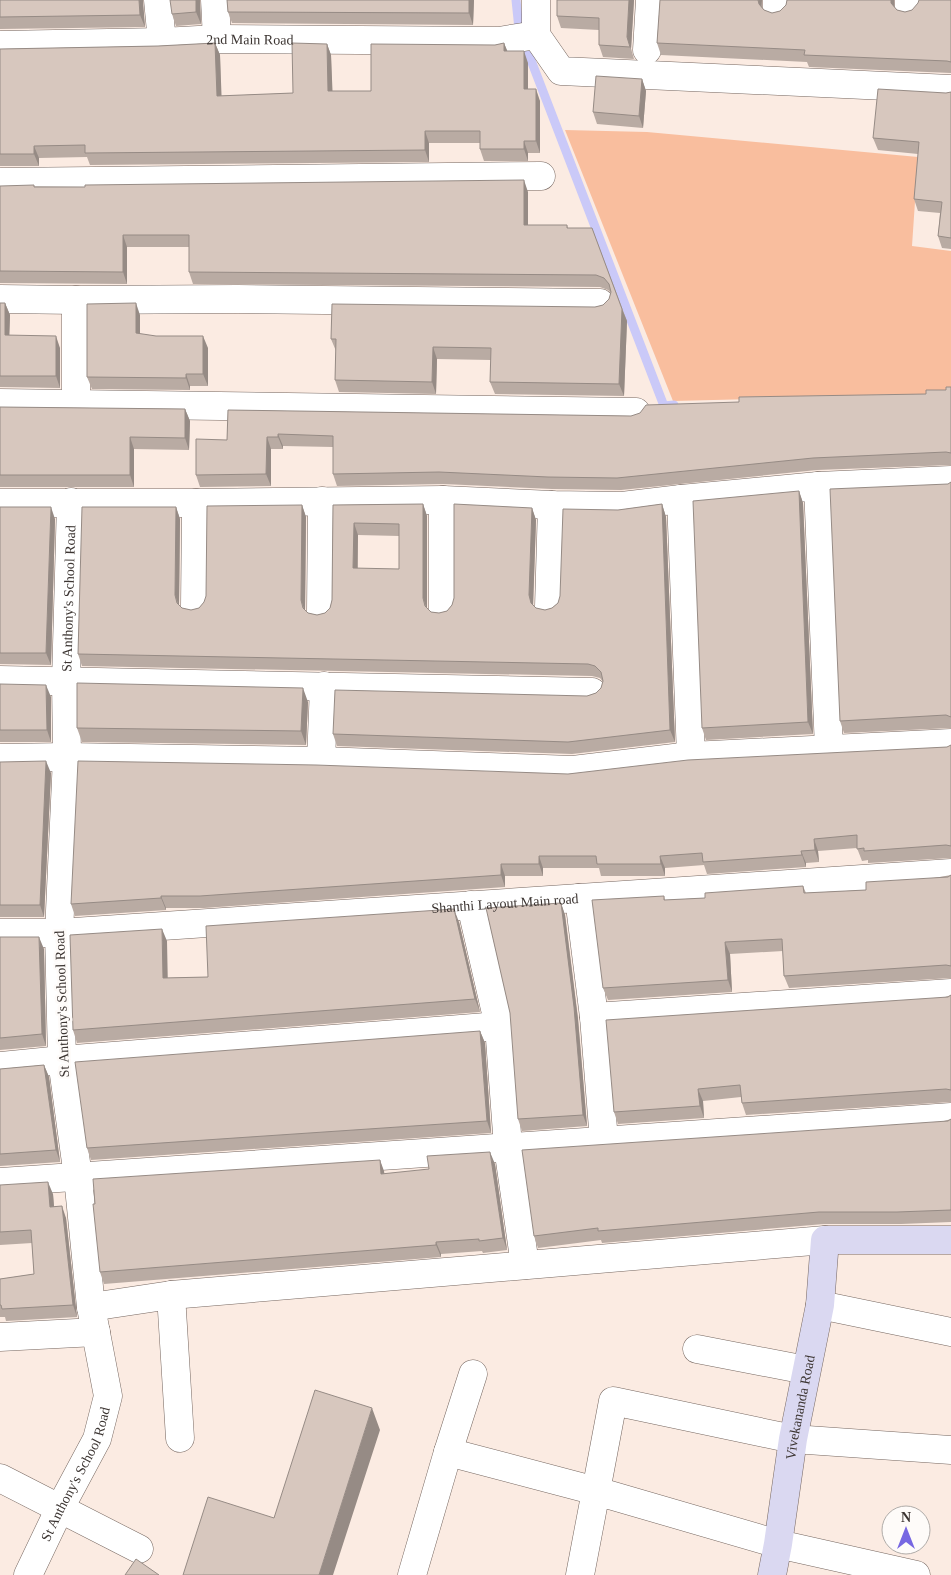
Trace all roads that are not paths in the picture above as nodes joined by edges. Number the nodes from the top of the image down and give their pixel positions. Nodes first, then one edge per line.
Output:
1 (158, 0) edge
2 (215, 0) edge
3 (536, 0) edge
4 (650, 0) edge
5 (536, 35) junction
6 (217, 39) junction
7 (162, 42) junction
8 (0, 45) edge
9 (647, 50) dead end
10 (951, 89) edge
11 (541, 176) dead end
12 (0, 182) edge
13 (0, 299) edge
14 (76, 300) junction
15 (600, 303) dead end
16 (0, 403) edge
17 (76, 404) junction
18 (636, 412) edge
19 (951, 480) edge
20 (818, 486) junction
21 (681, 499) junction
22 (322, 500) junction
23 (443, 500) junction
24 (70, 502) junction
25 (0, 503) edge
26 (196, 503) junction
27 (552, 505) junction
28 (549, 606) dead end
29 (195, 607) edge
30 (443, 610) edge
31 (321, 612) edge
32 (0, 680) edge
33 (66, 681) junction
34 (324, 686) junction
35 (592, 692) edge
36 (951, 743) edge
37 (829, 749) junction
38 (691, 756) junction
39 (67, 757) junction
40 (0, 758) edge
41 (321, 761) junction
42 (951, 873) edge
43 (579, 898) junction
44 (471, 905) junction
45 (0, 933) edge
46 (59, 933) junction
47 (951, 993) edge
48 (594, 1017) junction
49 (499, 1026) junction
50 (62, 1060) junction
51 (0, 1066) edge
52 (951, 1118) edge
53 (604, 1141) junction
54 (508, 1147) junction
55 (78, 1177) junction
56 (0, 1182) edge
57 (825, 1240) junction
58 (951, 1240) edge
59 (525, 1265) junction
60 (171, 1295) junction
61 (820, 1305) junction
62 (94, 1320) junction
63 (951, 1332) edge
64 (0, 1337) edge
65 (697, 1349) dead end
66 (806, 1370) junction
67 (473, 1374) dead end
68 (180, 1438) dead end
69 (794, 1439) junction
70 (951, 1450) edge
71 (448, 1452) junction
72 (0, 1478) edge
73 (596, 1490) junction
74 (60, 1508) junction
75 (778, 1544) junction
76 (139, 1549) dead end
77 (28, 1575) edge
78 (412, 1575) edge
79 (580, 1575) edge
80 (772, 1575) edge
81 (916, 1575) edge

1 - 7 street
2 - 6 street
3 - 5 street
4 - 9 street
5 - 6 street, 2nd Main Road
5 - 10 street
6 - 7 street, 2nd Main Road
7 - 8 street, 2nd Main Road
11 - 12 street
13 - 14 street
14 - 15 street
14 - 17 street
16 - 17 street
17 - 18 street
19 - 20 street
20 - 21 street
20 - 37 street
21 - 27 street
21 - 38 street
22 - 23 street
22 - 26 street
22 - 31 street
23 - 27 street
23 - 30 street
24 - 25 street
24 - 26 street
24 - 33 street, St Anthony's School Road
26 - 29 street
27 - 28 street
32 - 33 street
33 - 34 street
33 - 39 street, St Anthony's School Road
34 - 35 street
34 - 41 street
36 - 37 street
37 - 38 street
38 - 41 street
39 - 40 street
39 - 41 street
39 - 46 street, St Anthony's School Road
42 - 43 street, Shanthi Layout Main road
43 - 44 street, Shanthi Layout Main road
43 - 48 street
44 - 46 street, Shanthi Layout Main road
44 - 49 street
45 - 46 street, Shanthi Layout Main road
46 - 50 street, St Anthony's School Road
47 - 48 street
48 - 53 street
49 - 50 street
49 - 54 street
50 - 51 street
50 - 55 street, St Anthony's School Road
52 - 53 street
53 - 54 street
54 - 55 street
54 - 59 street
55 - 56 street
55 - 62 street, St Anthony's School Road
57 - 58 street
57 - 59 street
57 - 61 street, Vivekananda Road
59 - 60 street
60 - 62 street
60 - 68 street
61 - 63 street
61 - 66 street, Vivekananda Road
62 - 64 street
62 - 74 street, St Anthony's School Road
65 - 66 street
66 - 69 street, Vivekananda Road
67 - 71 street
69 - 70 street
69 - 73 street
69 - 75 street, Vivekananda Road
71 - 73 street
71 - 78 street
72 - 74 street
73 - 75 street
73 - 79 street
74 - 76 street
74 - 77 street, St Anthony's School Road
75 - 80 street, Vivekananda Road
75 - 81 street

